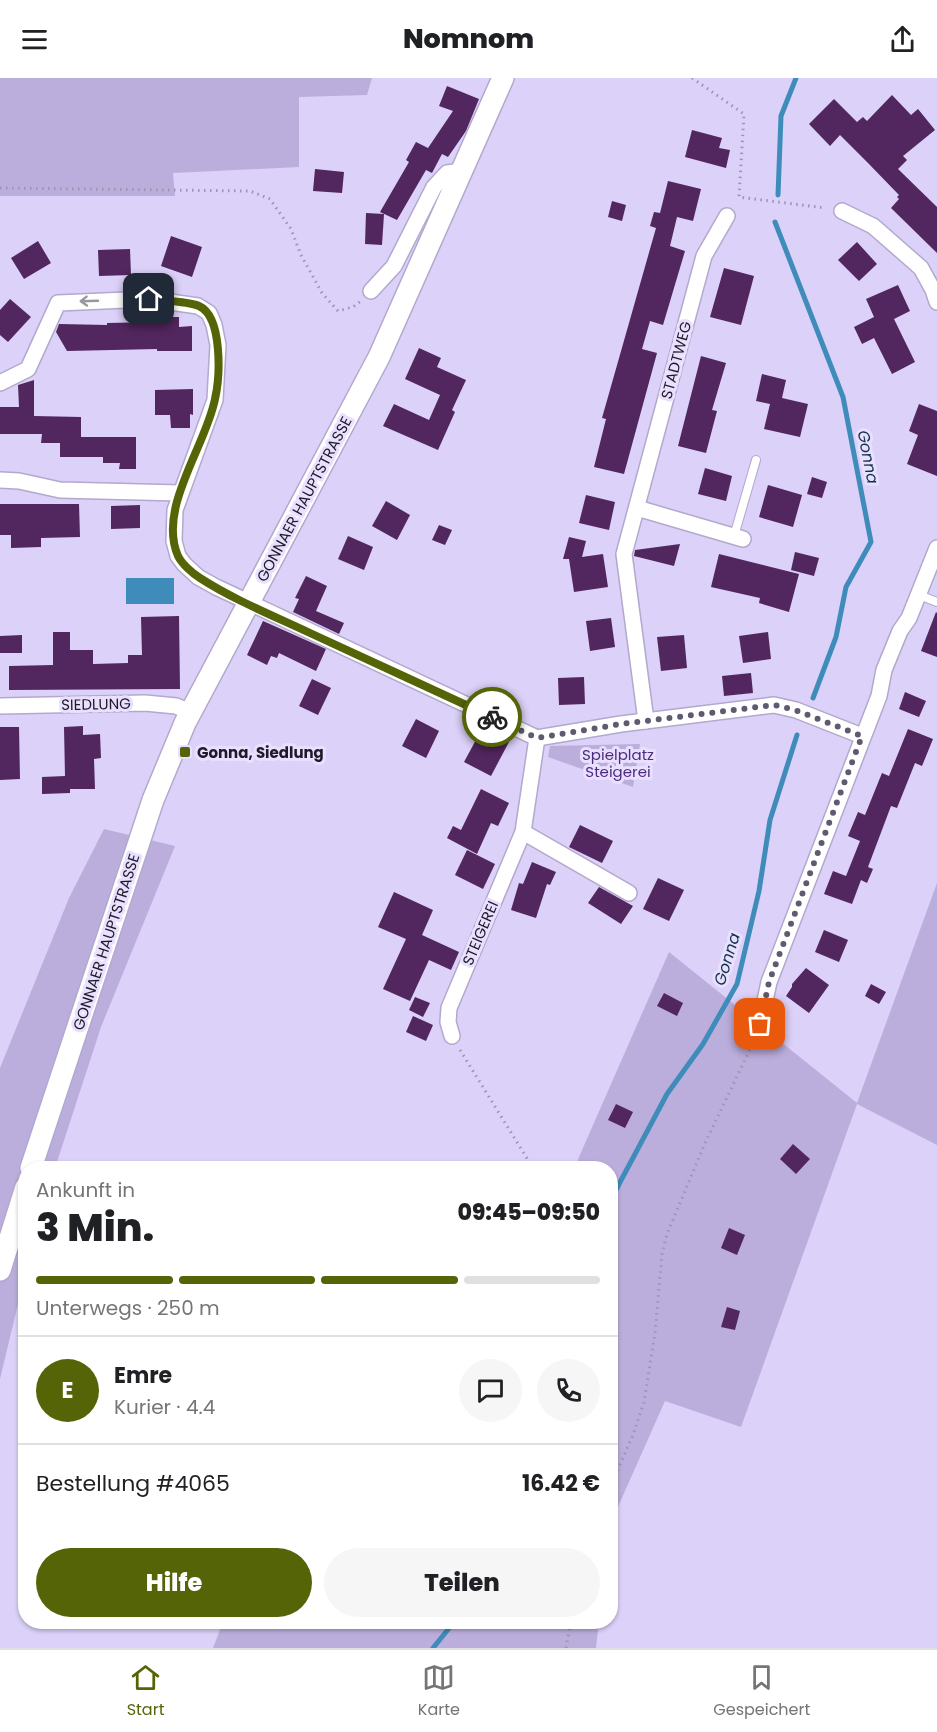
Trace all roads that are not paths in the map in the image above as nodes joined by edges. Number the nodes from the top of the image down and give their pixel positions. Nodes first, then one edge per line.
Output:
1 (503, 78) edge
2 (462, 171) junction
3 (842, 211) road end
4 (727, 216) dead end
5 (371, 291) road end
6 (937, 302) edge
7 (0, 383) edge
8 (756, 460) dead end
9 (0, 480) edge
10 (180, 493) junction
11 (637, 508) junction
12 (738, 537) joint
13 (937, 548) edge
14 (919, 595) junction
15 (937, 602) edge
16 (248, 604) junction
17 (0, 706) edge
18 (190, 712) junction
19 (646, 721) junction
20 (862, 736) junction
21 (537, 738) junction
22 (523, 832) junction
23 (629, 893) dead end
24 (760, 1024) road end
25 (452, 1036) road end
26 (34, 1161) edge
27 (18, 1213) edge
28 (0, 1270) edge

1 - 2 main road, GONNAER HAUPTSTRASSE
2 - 5 street
2 - 16 main road, GONNAER HAUPTSTRASSE
3 - 6 street
4 - 11 street, STADTWEG
10 -> 7 street
8 - 12 lane
9 - 10 street
10 - 16 street
11 - 12 street
11 - 19 street, STADTWEG
13 - 14 street
14 - 15 lane
14 - 20 street
16 - 18 main road, GONNAER HAUPTSTRASSE
16 - 21 street
17 - 18 street, SIEDLUNG
18 - 26 main road, GONNAER HAUPTSTRASSE
19 - 20 street
19 - 21 street
20 - 24 street
21 - 22 street, STEIGEREI
22 - 23 street
22 - 25 street, STEIGEREI
27 - 28 main road

